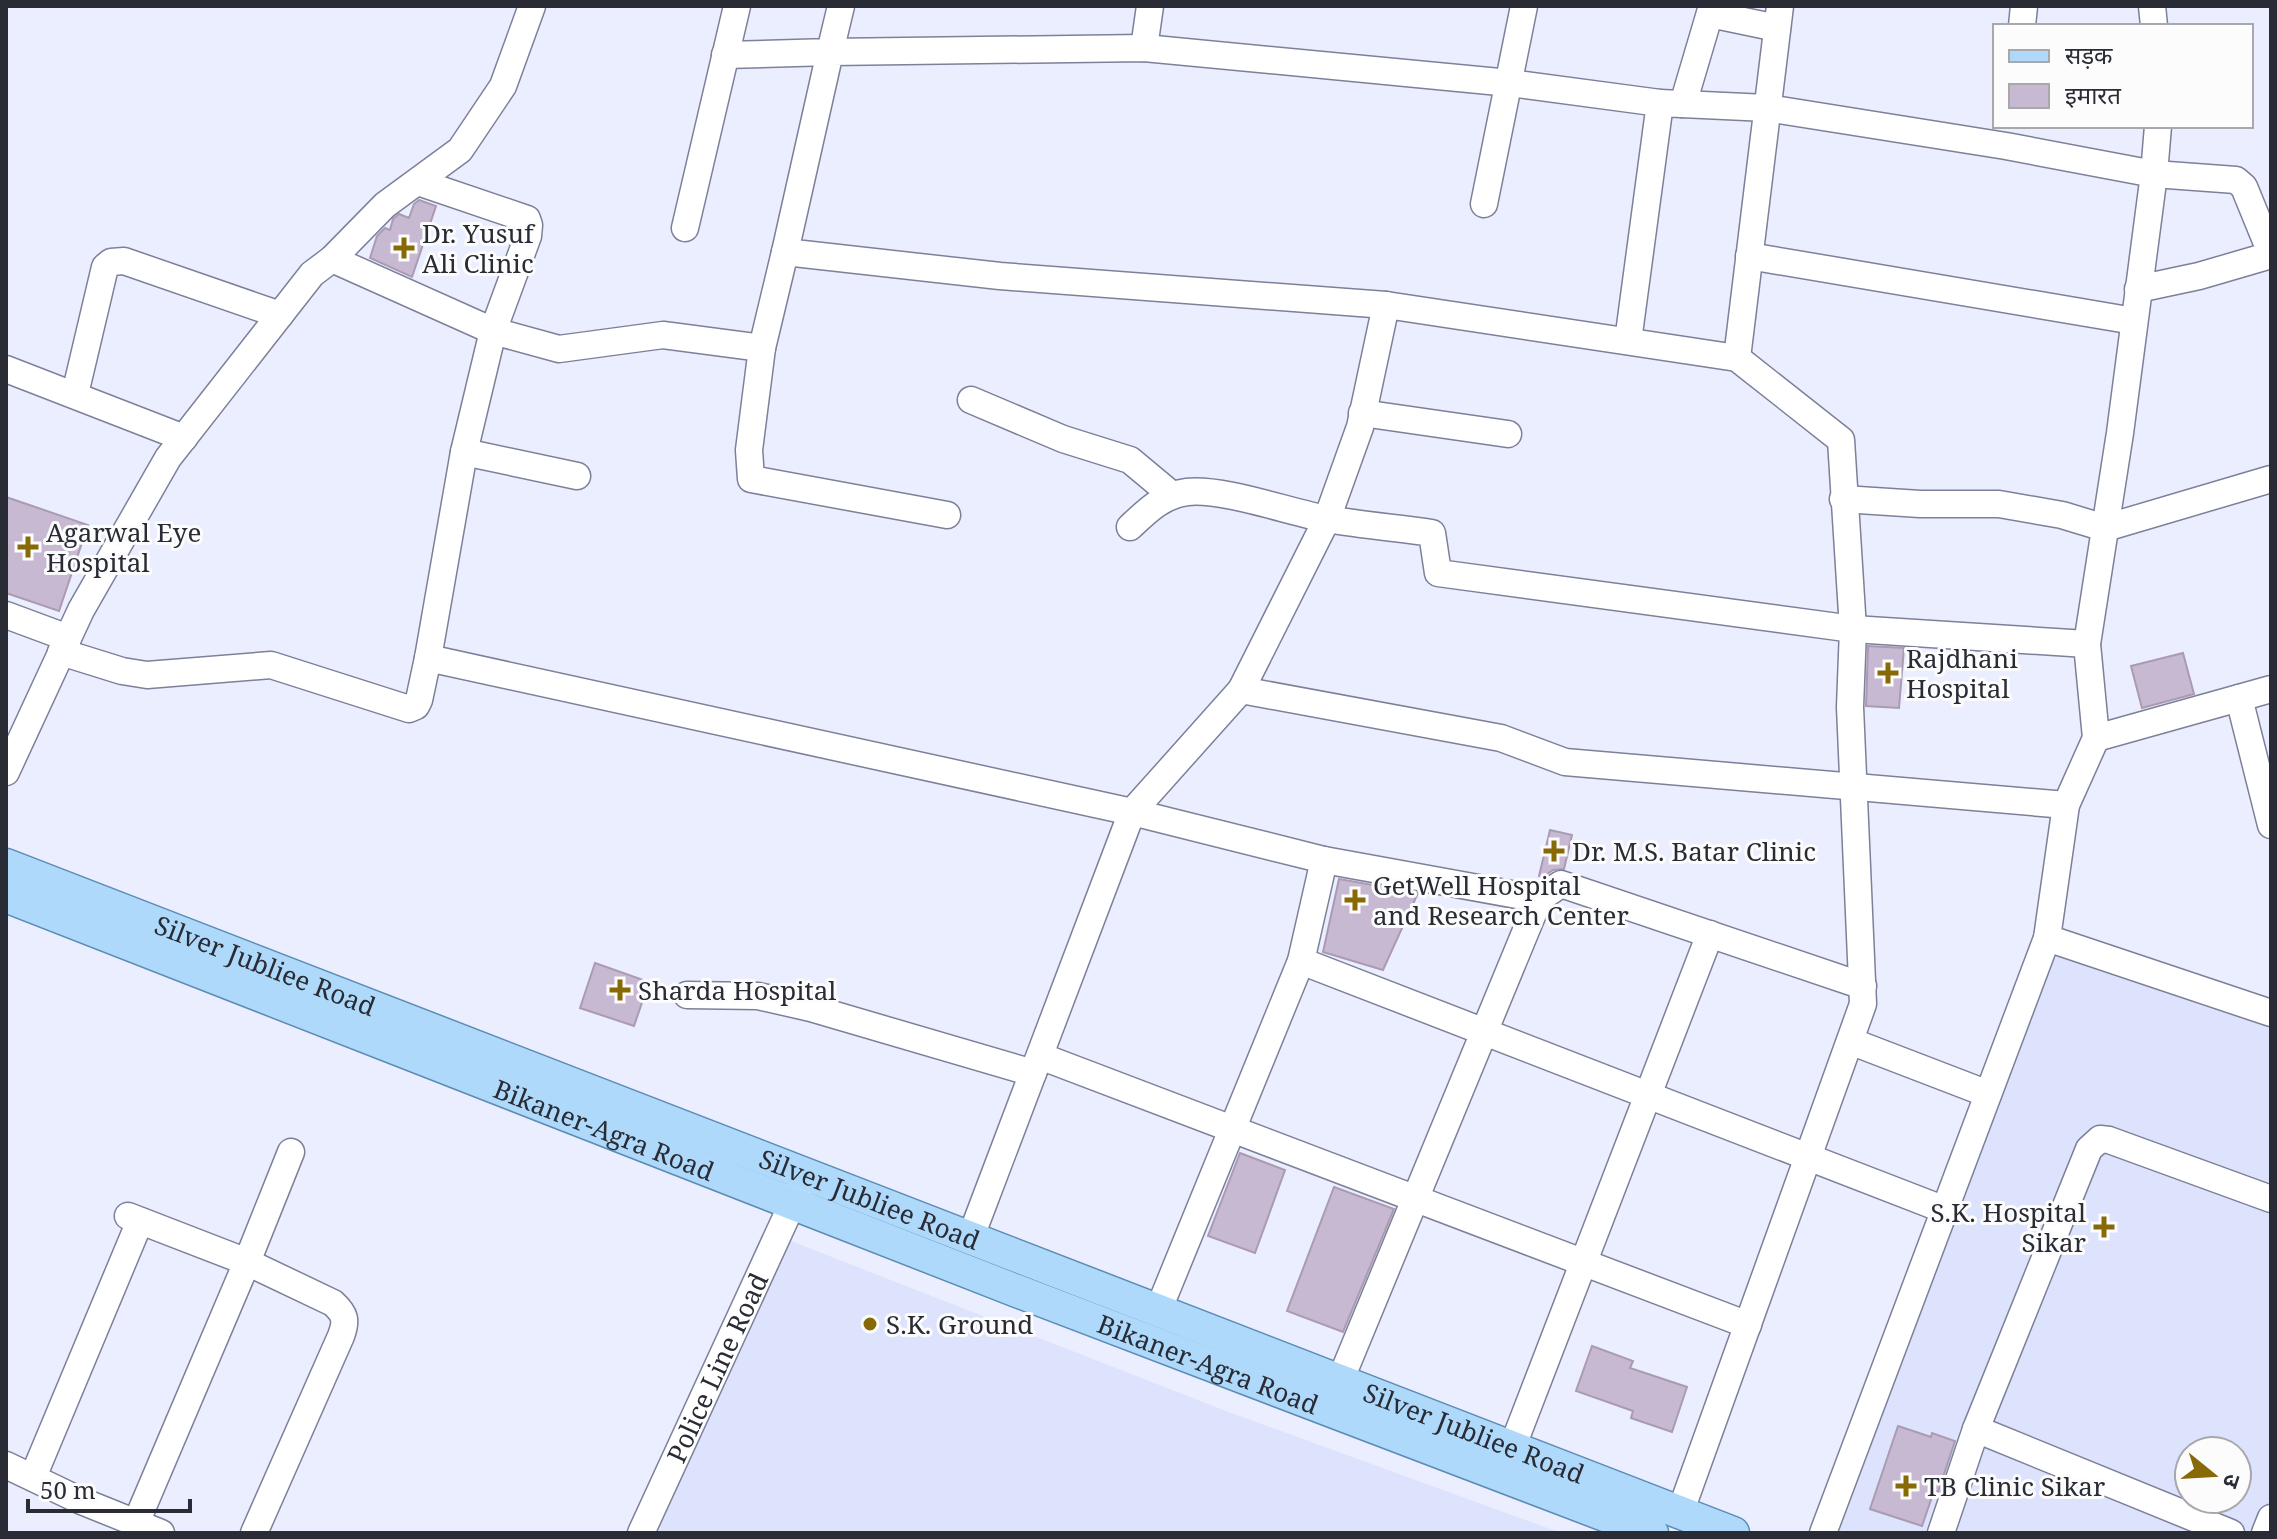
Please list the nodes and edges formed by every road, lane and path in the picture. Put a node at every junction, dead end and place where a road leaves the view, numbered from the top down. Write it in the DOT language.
graph roads {
  1 [pos="532,6"];
  2 [pos="737,6"];
  3 [pos="841,6"];
  4 [pos="1150,6"];
  5 [pos="1524,6"];
  6 [pos="1711,10"];
  7 [pos="1779,17"];
  8 [pos="1144,48"];
  9 [pos="830,52"];
  10 [pos="725,55"];
  11 [pos="1510,83"];
  12 [pos="1672,103"];
  13 [pos="1767,108"];
  14 [pos="2158,128"];
  15 [pos="2008,136"];
  16 [pos="2154,174"];
  17 [pos="418,182"];
  18 [pos="1484,204"];
  19 [pos="685,228"];
  20 [pos="785,252"];
  21 [pos="2271,254"];
  22 [pos="1749,256"];
  23 [pos="332,259"];
  24 [pos="2138,289"];
  25 [pos="1386,305"];
  26 [pos="280,315"];
  27 [pos="2134,321"];
  28 [pos="493,331"];
  29 [pos="1628,341"];
  30 [pos="762,348"];
  31 [pos="1737,358"];
  32 [pos="6,369"];
  33 [pos="75,394"];
  34 [pos="971,400"];
  35 [pos="1362,413"];
  36 [pos="1508,434"];
  37 [pos="184,438"];
  38 [pos="464,452"];
  39 [pos="577,476"];
  40 [pos="2271,479"];
  41 [pos="1172,495"];
  42 [pos="1843,499"];
  43 [pos="947,515"];
  44 [pos="1327,519"];
  45 [pos="1130,527"];
  46 [pos="2105,528"];
  47 [pos="6,615"];
  48 [pos="1853,629"];
  49 [pos="2087,644"];
  50 [pos="65,645"];
  51 [pos="428,658"];
  52 [pos="2271,689"];
  53 [pos="1241,690"];
  54 [pos="2239,698"];
  55 [pos="2096,738"];
  56 [pos="6,772"];
  57 [pos="1853,787"];
  58 [pos="2066,805"];
  59 [pos="1132,812"];
  60 [pos="2271,825"];
  61 [pos="1324,860"];
  62 [pos="6,865"];
  63 [pos="6,896"];
  64 [pos="1539,899"];
  65 [pos="1710,934"];
  66 [pos="2047,938"];
  67 [pos="1301,961"];
  68 [pos="1863,986"];
  69 [pos="687,995"];
  70 [pos="2271,1013"];
  71 [pos="1484,1032"];
  72 [pos="1850,1041"];
  73 [pos="1036,1065"];
  74 [pos="1988,1094"];
  75 [pos="1648,1095"];
  76 [pos="1232,1130"];
  77 [pos="291,1152"];
  78 [pos="1809,1157"];
  79 [pos="799,1189"];
  80 [pos="1415,1199"];
  81 [pos="2271,1199"];
  82 [pos="1945,1210"];
  83 [pos="970,1239"];
  84 [pos="247,1262"];
  85 [pos="1581,1262"];
  86 [pos="1158,1311"];
  87 [pos="1748,1325"];
  88 [pos="1340,1381"];
  89 [pos="1976,1429"];
  90 [pos="1512,1448"];
  91 [pos="6,1465"];
  92 [pos="33,1477"];
  93 [pos="1680,1513"];
  94 [pos="2271,1518"];
  95 [pos="136,1523"];
  96 [pos="161,1533"];
  97 [pos="254,1533"];
  98 [pos="641,1533"];
  99 [pos="1652,1533"];
  100 [pos="1733,1533"];
  101 [pos="1823,1533"];
  102 [pos="1941,1533"];
  103 [pos="2231,1533"];
  104 [pos="2265,1533"];
  1 -- 17 [label="street"];
  2 -- 10 [label="street"];
  3 -- 9 [label="street"];
  4 -- 8 [label="street"];
  5 -- 11 [label="street"];
  6 -- 7 [label="street"];
  6 -- 12 [label="street"];
  7 -- 13 [label="street"];
  8 -- 9 [label="street"];
  8 -- 11 [label="street"];
  9 -- 10 [label="street"];
  9 -- 20 [label="street"];
  10 -- 19 [label="street"];
  11 -- 12 [label="street"];
  11 -- 18 [label="street"];
  12 -- 13 [label="street"];
  12 -- 29 [label="street"];
  13 -- 15 [label="street"];
  13 -- 22 [label="street"];
  14 -- 16 [label="street"];
  15 -- 16 [label="street"];
  16 -- 21 [label="street"];
  16 -- 24 [label="street"];
  17 -- 23 [label="street"];
  17 -- 28 [label="street"];
  20 -- 25 [label="street"];
  20 -- 30 [label="street"];
  21 -- 24 [label="street"];
  22 -- 27 [label="street"];
  22 -- 31 [label="street"];
  23 -- 26 [label="street"];
  23 -- 28 [label="street"];
  24 -- 27 [label="street"];
  25 -- 29 [label="street"];
  25 -- 35 [label="street"];
  26 -- 33 [label="street"];
  26 -- 37 [label="street"];
  27 -- 46 [label="street"];
  28 -- 30 [label="street"];
  28 -- 38 [label="street"];
  29 -- 31 [label="street"];
  30 -- 43 [label="street"];
  31 -- 42 [label="street"];
  32 -- 33 [label="street"];
  33 -- 37 [label="street"];
  34 -- 41 [label="street"];
  35 -- 36 [label="street"];
  35 -- 44 [label="street"];
  37 -- 50 [label="street"];
  38 -- 39 [label="street"];
  38 -- 51 [label="street"];
  40 -- 46 [label="street"];
  41 -- 44 [label="street"];
  41 -- 45 [label="street"];
  42 -- 46 [label="street"];
  42 -- 48 [label="street"];
  44 -- 48 [label="street"];
  44 -- 53 [label="street"];
  46 -- 49 [label="street"];
  47 -- 50 [label="street"];
  48 -- 49 [label="street"];
  48 -- 57 [label="street"];
  49 -- 55 [label="street"];
  50 -- 51 [label="street"];
  50 -- 56 [label="street"];
  51 -- 59 [label="street"];
  52 -- 54 [label="street"];
  53 -- 57 [label="street"];
  53 -- 59 [label="street"];
  54 -- 55 [label="street"];
  54 -- 60 [label="street"];
  55 -- 58 [label="street"];
  57 -- 58 [label="street"];
  57 -- 68 [label="street"];
  58 -- 66 [label="street"];
  59 -- 61 [label="street"];
  59 -- 73 [label="street"];
  61 -- 64 [label="street"];
  61 -- 67 [label="street"];
  62 -- 79 [label="main road, Silver Jubliee Road"];
  63 -- 79 [label="main road, Bikaner-Agra Road"];
  64 -- 65 [label="street"];
  64 -- 71 [label="street"];
  65 -- 68 [label="street"];
  65 -- 75 [label="street"];
  66 -- 70 [label="street"];
  66 -- 74 [label="street"];
  67 -- 71 [label="street"];
  67 -- 76 [label="street"];
  68 -- 72 [label="street"];
  69 -- 73 [label="street"];
  71 -- 75 [label="street"];
  71 -- 80 [label="street"];
  72 -- 74 [label="street"];
  72 -- 78 [label="street"];
  73 -- 76 [label="street"];
  73 -- 83 [label="street"];
  74 -- 82 [label="street"];
  75 -- 78 [label="street"];
  75 -- 85 [label="street"];
  76 -- 80 [label="street"];
  76 -- 86 [label="street"];
  77 -- 84 [label="street"];
  78 -- 82 [label="street"];
  78 -- 87 [label="street"];
  79 -- 83 [label="main road, Silver Jubliee Road"];
  79 -- 98 [label="street, Police Line Road"];
  79 -- 99 [label="main road, Bikaner-Agra Road"];
  80 -- 85 [label="street"];
  80 -- 88 [label="street"];
  81 -- 89 [label="street"];
  82 -- 101 [label="street"];
  83 -- 86 [label="main road, Silver Jubliee Road"];
  84 -- 92 [label="street"];
  84 -- 95 [label="street"];
  84 -- 97 [label="street"];
  85 -- 87 [label="street"];
  85 -- 90 [label="street"];
  86 -- 88 [label="main road, Silver Jubliee Road"];
  87 -- 93 [label="street"];
  88 -- 90 [label="main road, Silver Jubliee Road"];
  89 -- 102 [label="street"];
  89 -- 103 [label="street"];
  90 -- 93 [label="main road, Silver Jubliee Road"];
  91 -- 92 [label="street"];
  92 -- 95 [label="street"];
  93 -- 100 [label="main road, Silver Jubliee Road"];
  94 -- 104 [label="street"];
  95 -- 96 [label="street"];
}
